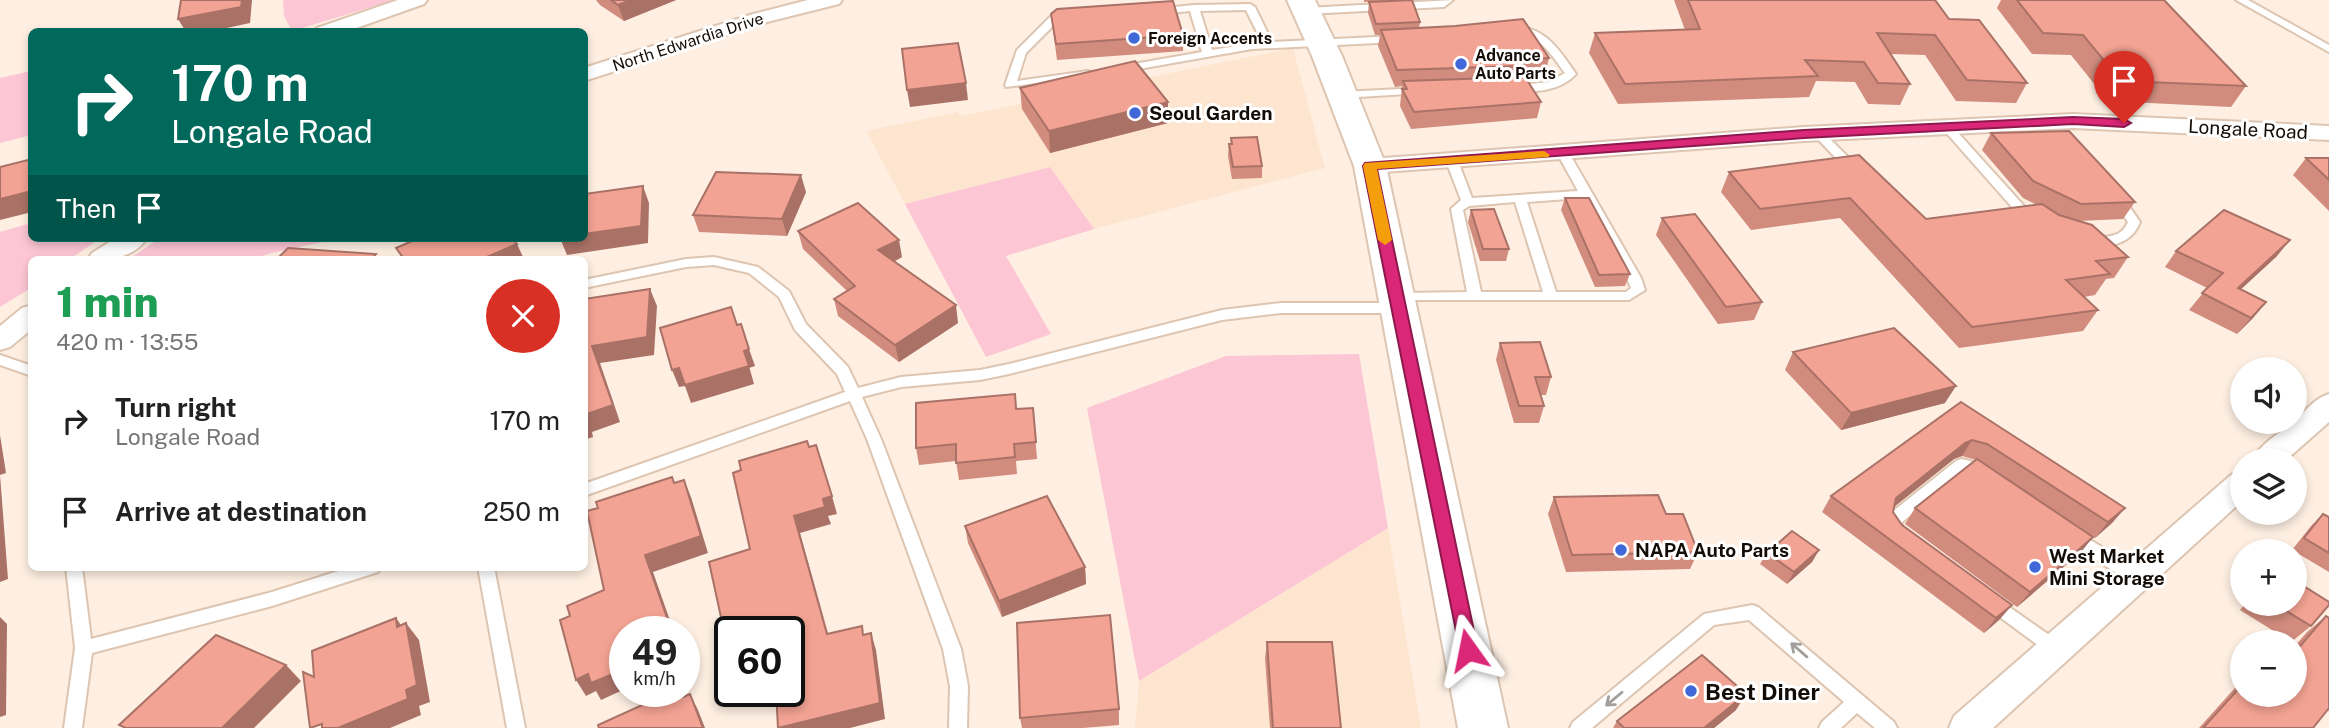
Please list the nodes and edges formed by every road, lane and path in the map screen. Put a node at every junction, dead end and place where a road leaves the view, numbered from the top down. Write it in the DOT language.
graph roads {
  1 [pos="417,0"];
  2 [pos="1448,0"];
  3 [pos="2241,0"];
  4 [pos="823,1"];
  5 [pos="1194,8"];
  6 [pos="1143,12"];
  7 [pos="1080,17"];
  8 [pos="1309,17"];
  9 [pos="336,28"];
  10 [pos="1501,30"];
  11 [pos="1412,38"];
  12 [pos="1268,44"];
  13 [pos="2329,49"];
  14 [pos="1208,55"];
  15 [pos="1114,70"];
  16 [pos="1100,72"];
  17 [pos="588,74"];
  18 [pos="1497,87"];
  19 [pos="1432,90"];
  20 [pos="1342,95"];
  21 [pos="1947,127"];
  22 [pos="1818,133"];
  23 [pos="2329,133"];
  24 [pos="1563,153"];
  25 [pos="1452,161"];
  26 [pos="1370,166"];
  27 [pos="1863,179"];
  28 [pos="2110,190"];
  29 [pos="1587,194"];
  30 [pos="1520,198"];
  31 [pos="1466,201"];
  32 [pos="2043,229"];
  33 [pos="2075,240"];
  34 [pos="128,242"];
  35 [pos="106,256"];
  36 [pos="588,283"];
  37 [pos="1475,297"];
  38 [pos="1551,297"];
  39 [pos="1397,303"];
  40 [pos="28,317"];
  41 [pos="0,340"];
  42 [pos="0,360"];
  43 [pos="28,370"];
  44 [pos="855,394"];
  45 [pos="2329,405"];
  46 [pos="2281,448"];
  47 [pos="2001,487"];
  48 [pos="588,489"];
  49 [pos="2230,494"];
  50 [pos="2056,524"];
  51 [pos="1910,541"];
  52 [pos="74,571"];
  53 [pos="360,571"];
  54 [pos="487,571"];
  55 [pos="2136,577"];
  56 [pos="1982,594"];
  57 [pos="84,648"];
  58 [pos="2056,649"];
  59 [pos="1857,702"];
  60 [pos="74,728"];
  61 [pos="516,728"];
  62 [pos="958,728"];
  63 [pos="1483,728"];
  64 [pos="1579,728"];
  65 [pos="1828,728"];
  66 [pos="1888,728"];
  67 [pos="1967,728"];
  1 -- 9 [label="street"];
  2 -- 8 [label="lane"];
  3 -- 13 [label="lane"];
  4 -- 17 [label="street, North Edwardia Drive"];
  5 -- 6 [label="lane"];
  5 -- 12 [label="lane"];
  5 -- 14 [label="lane"];
  7 -- 16 [label="lane"];
  8 -- 11 [label="lane"];
  8 -- 12 [label="lane"];
  8 -- 20 [label="main road"];
  10 -- 18 [label="lane"];
  12 -- 14 [label="lane"];
  14 -- 15 [label="lane"];
  19 -- 20 [label="lane"];
  20 -- 26 [label="main road"];
  21 -- 22 [label="street, Longale Road"];
  21 -- 23 [label="street, Longale Road"];
  21 -- 32 [label="lane"];
  22 -- 24 [label="street, Longale Road"];
  22 -- 27 [label="lane"];
  24 -- 25 [label="street, Longale Road"];
  24 -- 29 [label="lane"];
  25 -- 26 [label="street, Longale Road"];
  25 -- 31 [label="lane"];
  26 -- 39 [label="main road"];
  28 -- 33 [label="lane"];
  29 -- 30 [label="lane"];
  29 -- 38 [label="lane"];
  30 -- 31 [label="lane"];
  30 -- 38 [label="lane"];
  31 -- 37 [label="lane"];
  34 -- 35 [label="street"];
  36 -- 44 [label="lane"];
  37 -- 38 [label="lane"];
  37 -- 39 [label="lane"];
  39 -- 44 [label="lane"];
  39 -- 63 [label="main road"];
  40 -- 41 [label="street"];
  42 -- 43 [label="lane"];
  44 -- 48 [label="lane"];
  44 -- 62 [label="lane"];
  45 -- 46 [label="street"];
  47 -- 51 [label="lane"];
  49 -- 55 [label="street"];
  50 -- 55 [label="lane"];
  52 -- 57 [label="lane"];
  53 -- 57 [label="lane"];
  54 -- 61 [label="lane"];
  55 -- 58 [label="street"];
  56 -- 58 [label="lane"];
  57 -- 60 [label="lane"];
  58 -- 67 [label="street"];
  59 -- 64 [label="lane, one-way"];
  59 -- 65 [label="lane"];
  59 -- 66 [label="lane"];
}
